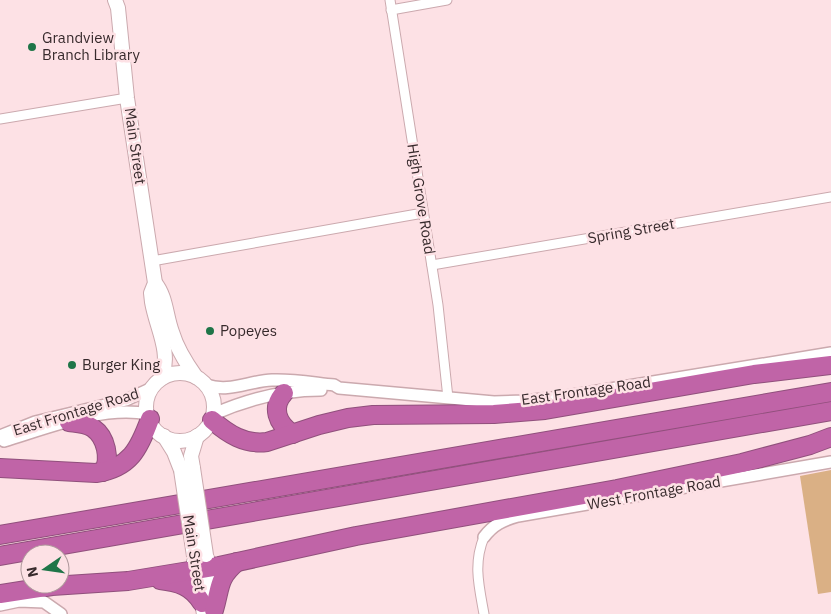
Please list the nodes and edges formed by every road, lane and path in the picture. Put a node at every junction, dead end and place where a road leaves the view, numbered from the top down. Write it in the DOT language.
graph roads {
  1 [pos="390,0"];
  2 [pos="447,0"];
  3 [pos="118,3"];
  4 [pos="391,10"];
  5 [pos="128,98"];
  6 [pos="0,119"];
  7 [pos="831,196"];
  8 [pos="423,213"];
  9 [pos="152,261"];
  10 [pos="432,265"];
  11 [pos="155,283"];
  12 [pos="831,353"];
  13 [pos="831,365"];
  14 [pos="201,381"];
  15 [pos="157,383"];
  16 [pos="339,388"];
  17 [pos="831,392"];
  18 [pos="284,393"];
  19 [pos="448,398"];
  20 [pos="831,411"];
  21 [pos="149,417"];
  22 [pos="213,417"];
  23 [pos="69,422"];
  24 [pos="293,434"];
  25 [pos="0,436"];
  26 [pos="164,436"];
  27 [pos="197,436"];
  28 [pos="831,437"];
  29 [pos="0,443"];
  30 [pos="831,462"];
  31 [pos="0,468"];
  32 [pos="187,469"];
  33 [pos="103,472"];
  34 [pos="0,535"];
  35 [pos="484,537"];
  36 [pos="0,556"];
  37 [pos="201,562"];
  38 [pos="237,562"];
  39 [pos="152,577"];
  40 [pos="0,594"];
  41 [pos="0,605"];
  42 [pos="208,610"];
  43 [pos="61,614"];
  44 [pos="484,614"];
  1 -- 4 [label="street, High Grove Road"];
  2 -- 4 [label="street"];
  3 -- 5 [label="main road, Main Street"];
  4 -- 8 [label="street, High Grove Road"];
  5 -- 6 [label="street"];
  5 -- 9 [label="main road, Main Street"];
  7 -- 10 [label="street, Spring Street"];
  8 -- 9 [label="street"];
  8 -- 10 [label="street, High Grove Road"];
  9 -- 11 [label="main road, Main Street"];
  10 -- 19 [label="street, High Grove Road"];
  11 -- 14 [label="main road, Main Street"];
  11 -- 15 [label="main road, Main Street"];
  12 -- 19 [label="street, East Frontage Road"];
  13 -- 24 [label="highway"];
  14 -- 15 [label="main road"];
  14 -- 16 [label="street, East Frontage Road"];
  14 -- 22 [label="main road"];
  15 -- 21 [label="main road"];
  15 -- 25 [label="street, East Frontage Road"];
  16 -- 18 [label="street, East Frontage Road"];
  16 -- 19 [label="street, East Frontage Road"];
  17 -- 34 [label="highway"];
  18 -- 22 [label="street, East Frontage Road"];
  18 -- 24 [label="highway"];
  20 -- 36 [label="highway"];
  21 -- 23 [label="street, East Frontage Road"];
  21 -- 26 [label="main road"];
  21 -- 33 [label="highway"];
  22 -- 24 [label="highway"];
  22 -- 27 [label="main road"];
  23 -- 29 [label="street, East Frontage Road"];
  23 -- 33 [label="highway"];
  26 -- 27 [label="main road"];
  26 -- 32 [label="main road, Main Street"];
  27 -- 32 [label="main road, Main Street"];
  28 -- 38 [label="highway"];
  30 -- 35 [label="street, West Frontage Road"];
  31 -- 33 [label="highway"];
  32 -- 37 [label="main road, Main Street, bridge"];
  35 -- 44 [label="street"];
  37 -- 38 [label="highway"];
  37 -- 39 [label="highway"];
  37 -- 42 [label="main road, Main Street"];
  38 -- 42 [label="highway"];
  39 -- 40 [label="highway"];
  39 -- 42 [label="highway"];
  41 -- 43 [label="street"];
}
